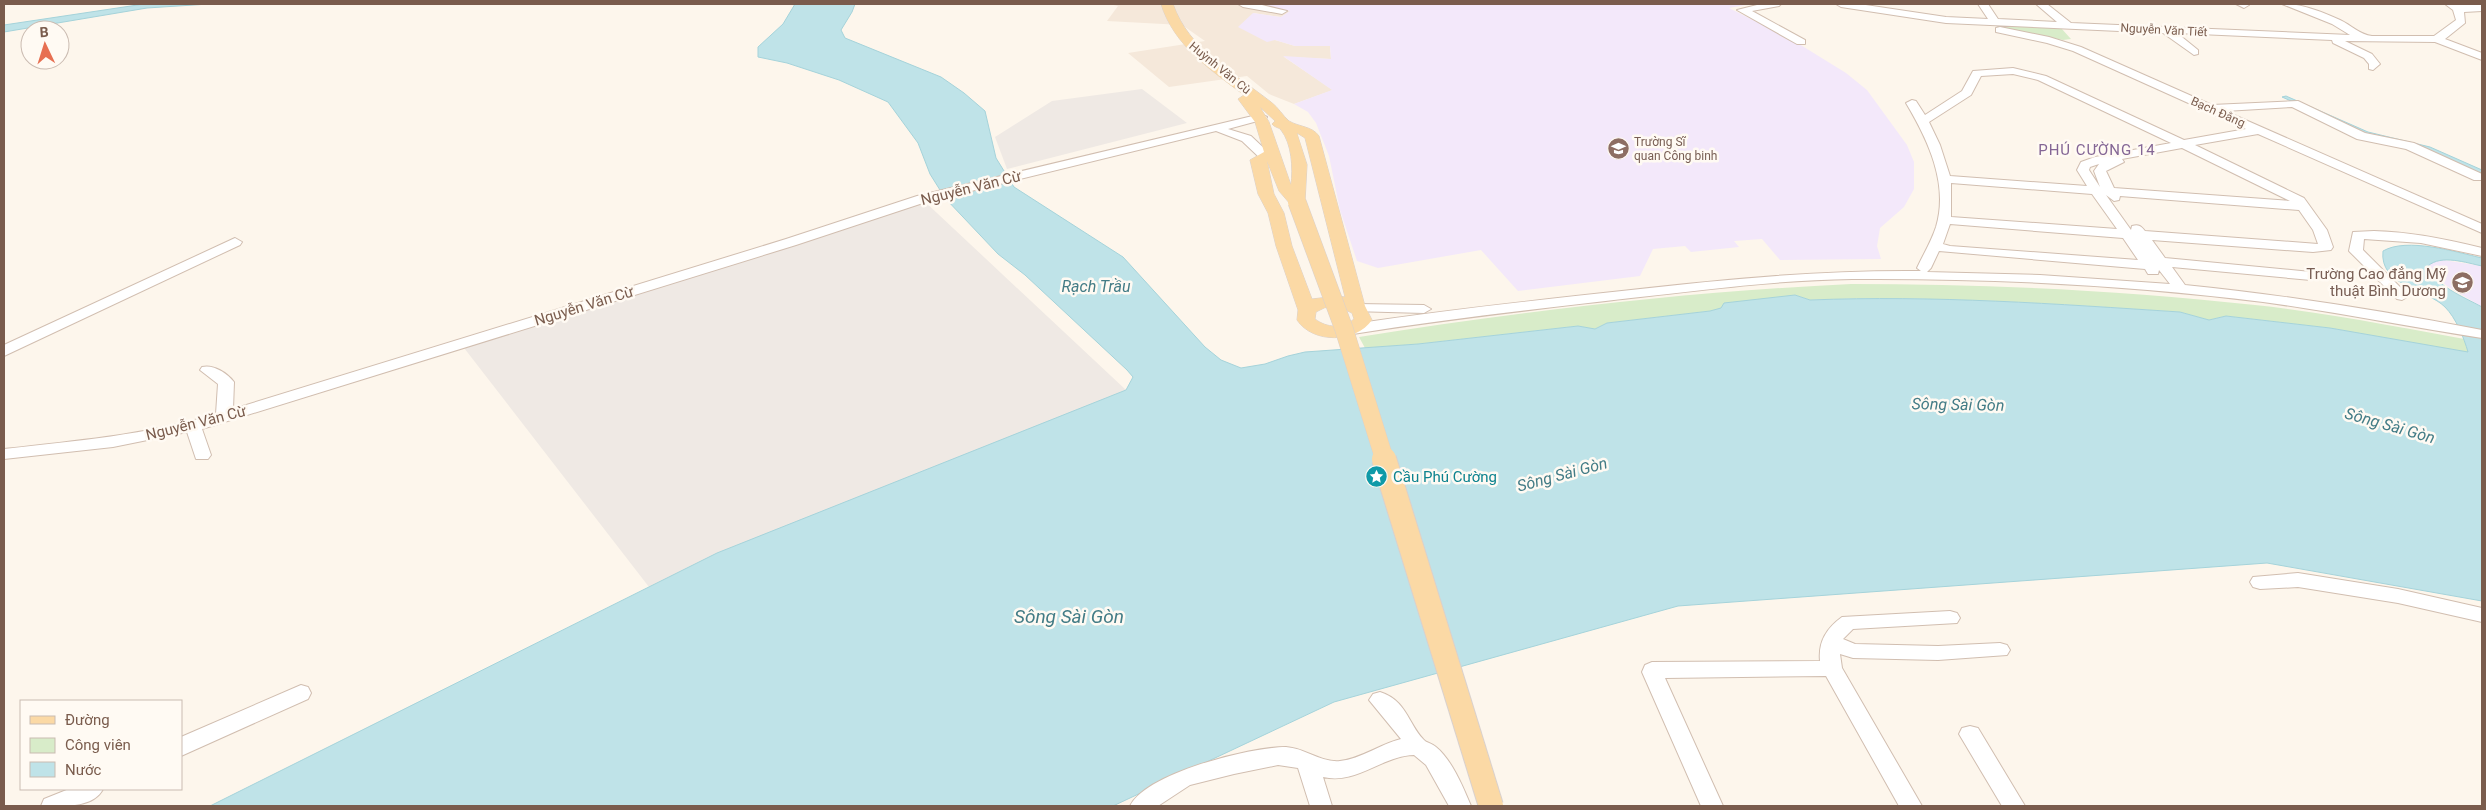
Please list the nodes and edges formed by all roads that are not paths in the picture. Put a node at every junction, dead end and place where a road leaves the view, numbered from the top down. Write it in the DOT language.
graph roads {
  1 [pos="1159,4"];
  2 [pos="1168,4"];
  3 [pos="1243,4"];
  4 [pos="1776,4"];
  5 [pos="1841,4"];
  6 [pos="1983,4"];
  7 [pos="2041,4"];
  8 [pos="2287,4"];
  9 [pos="2454,6"];
  10 [pos="1906,8"];
  11 [pos="2482,8"];
  12 [pos="1282,11"];
  13 [pos="1946,20"];
  14 [pos="1995,22"];
  15 [pos="2069,24"];
  16 [pos="2166,30"];
  17 [pos="2330,38"];
  18 [pos="2363,39"];
  19 [pos="2436,39"];
  20 [pos="1801,42"];
  21 [pos="2083,52"];
  22 [pos="2194,52"];
  23 [pos="2482,57"];
  24 [pos="2372,67"];
  25 [pos="1912,102"];
  26 [pos="2209,108"];
  27 [pos="1262,121"];
  28 [pos="1923,121"];
  29 [pos="1287,122"];
  30 [pos="1222,132"];
  31 [pos="2263,132"];
  32 [pos="1161,142"];
  33 [pos="2187,146"];
  34 [pos="1267,152"];
  35 [pos="2480,176"];
  36 [pos="1944,179"];
  37 [pos="2096,190"];
  38 [pos="2110,191"];
  39 [pos="2482,191"];
  40 [pos="1297,202"];
  41 [pos="2302,206"];
  42 [pos="1944,220"];
  43 [pos="2482,230"];
  44 [pos="2127,234"];
  45 [pos="2142,235"];
  46 [pos="234,242"];
  47 [pos="1934,246"];
  48 [pos="2482,252"];
  49 [pos="2155,264"];
  50 [pos="1924,268"];
  51 [pos="2311,276"];
  52 [pos="1739,278"];
  53 [pos="1298,284"];
  54 [pos="2170,285"];
  55 [pos="2402,296"];
  56 [pos="1351,297"];
  57 [pos="1307,310"];
  58 [pos="2482,326"];
  59 [pos="1353,328"];
  60 [pos="2482,334"];
  61 [pos="4,351"];
  62 [pos="208,370"];
  63 [pos="224,417"];
  64 [pos="193,426"];
  65 [pos="4,454"];
  66 [pos="202,455"];
  67 [pos="2260,582"];
  68 [pos="2482,615"];
  69 [pos="1950,618"];
  70 [pos="1831,642"];
  71 [pos="2000,650"];
  72 [pos="1832,668"];
  73 [pos="301,693"];
  74 [pos="1380,700"];
  75 [pos="1970,734"];
  76 [pos="182,747"];
  77 [pos="1416,747"];
  78 [pos="1308,764"];
  79 [pos="90,790"];
  80 [pos="52,806"];
  81 [pos="1141,806"];
  82 [pos="1321,806"];
  83 [pos="1460,806"];
  84 [pos="1491,806"];
  85 [pos="1712,806"];
  86 [pos="1911,806"];
  87 [pos="2014,806"];
  1 -- 27 [label="main road"];
  2 -- 29 [label="main road, Huỳnh Văn Cù"];
  3 -- 12 [label="street"];
  4 -- 20 [label="street"];
  5 -- 10 [label="street, Nguyễn Văn Tiết"];
  6 -- 14 [label="street"];
  7 -- 15 [label="street"];
  8 -- 18 [label="street"];
  9 -- 11 [label="street"];
  9 -- 19 [label="street"];
  10 -- 13 [label="street, Nguyễn Văn Tiết"];
  13 -- 14 [label="street, Nguyễn Văn Tiết"];
  13 -- 21 [label="street, Bạch Đằng"];
  14 -- 15 [label="street, Nguyễn Văn Tiết"];
  15 -- 16 [label="street, Nguyễn Văn Tiết"];
  15 -- 21 [label="street"];
  16 -- 17 [label="street, Nguyễn Văn Tiết"];
  16 -- 22 [label="street"];
  17 -- 18 [label="street, Nguyễn Văn Tiết"];
  17 -- 24 [label="street"];
  18 -- 19 [label="street, Nguyễn Văn Tiết"];
  19 -- 23 [label="street"];
  21 -- 26 [label="street, Bạch Đằng"];
  25 -- 28 [label="street"];
  26 -- 31 [label="street, Bạch Đằng"];
  26 -- 35 [label="street"];
  27 -- 29 [label="main road"];
  27 -- 30 [label="street, Nguyễn Văn Cừ"];
  27 -- 32 [label="street, Nguyễn Văn Cừ"];
  27 -- 34 [label="main road"];
  28 -- 33 [label="street"];
  28 -- 36 [label="street"];
  29 -- 40 [label="main road"];
  29 -- 56 [label="main road, Huỳnh Văn Cù"];
  30 -- 32 [label="street, Nguyễn Văn Cừ"];
  30 -- 34 [label="street"];
  31 -- 33 [label="street"];
  31 -- 43 [label="street, Bạch Đằng"];
  32 -- 63 [label="street, Nguyễn Văn Cừ"];
  33 -- 37 [label="street"];
  33 -- 38 [label="street"];
  33 -- 41 [label="street"];
  34 -- 40 [label="main road"];
  34 -- 53 [label="main road"];
  35 -- 39 [label="street"];
  36 -- 37 [label="street"];
  36 -- 42 [label="street"];
  37 -- 38 [label="street"];
  37 -- 44 [label="street"];
  38 -- 41 [label="street"];
  38 -- 45 [label="street"];
  40 -- 84 [label="main road, bridge"];
  41 -- 45 [label="street"];
  42 -- 44 [label="street"];
  42 -- 47 [label="street"];
  44 -- 45 [label="street"];
  44 -- 49 [label="street"];
  45 -- 49 [label="street"];
  46 -- 61 [label="street"];
  47 -- 49 [label="street"];
  47 -- 50 [label="street"];
  48 -- 55 [label="street"];
  49 -- 51 [label="street"];
  49 -- 54 [label="street"];
  50 -- 52 [label="street"];
  50 -- 54 [label="street"];
  52 -- 54 [label="street"];
  52 -- 56 [label="street"];
  52 -- 59 [label="street"];
  53 -- 56 [label="main road"];
  53 -- 57 [label="main road"];
  54 -- 58 [label="street"];
  54 -- 60 [label="street"];
  56 -- 57 [label="main road"];
  56 -- 59 [label="main road"];
  57 -- 59 [label="main road"];
  62 -- 63 [label="street"];
  63 -- 64 [label="street, Nguyễn Văn Cừ"];
  64 -- 65 [label="street, Nguyễn Văn Cừ"];
  64 -- 66 [label="street"];
  67 -- 68 [label="street"];
  69 -- 70 [label="street"];
  70 -- 71 [label="street"];
  70 -- 72 [label="street"];
  72 -- 85 [label="street"];
  72 -- 86 [label="street"];
  73 -- 76 [label="street"];
  74 -- 77 [label="street"];
  75 -- 87 [label="street"];
  77 -- 78 [label="street"];
  77 -- 83 [label="street"];
  78 -- 81 [label="street"];
  78 -- 82 [label="street"];
  79 -- 80 [label="street"];
}
